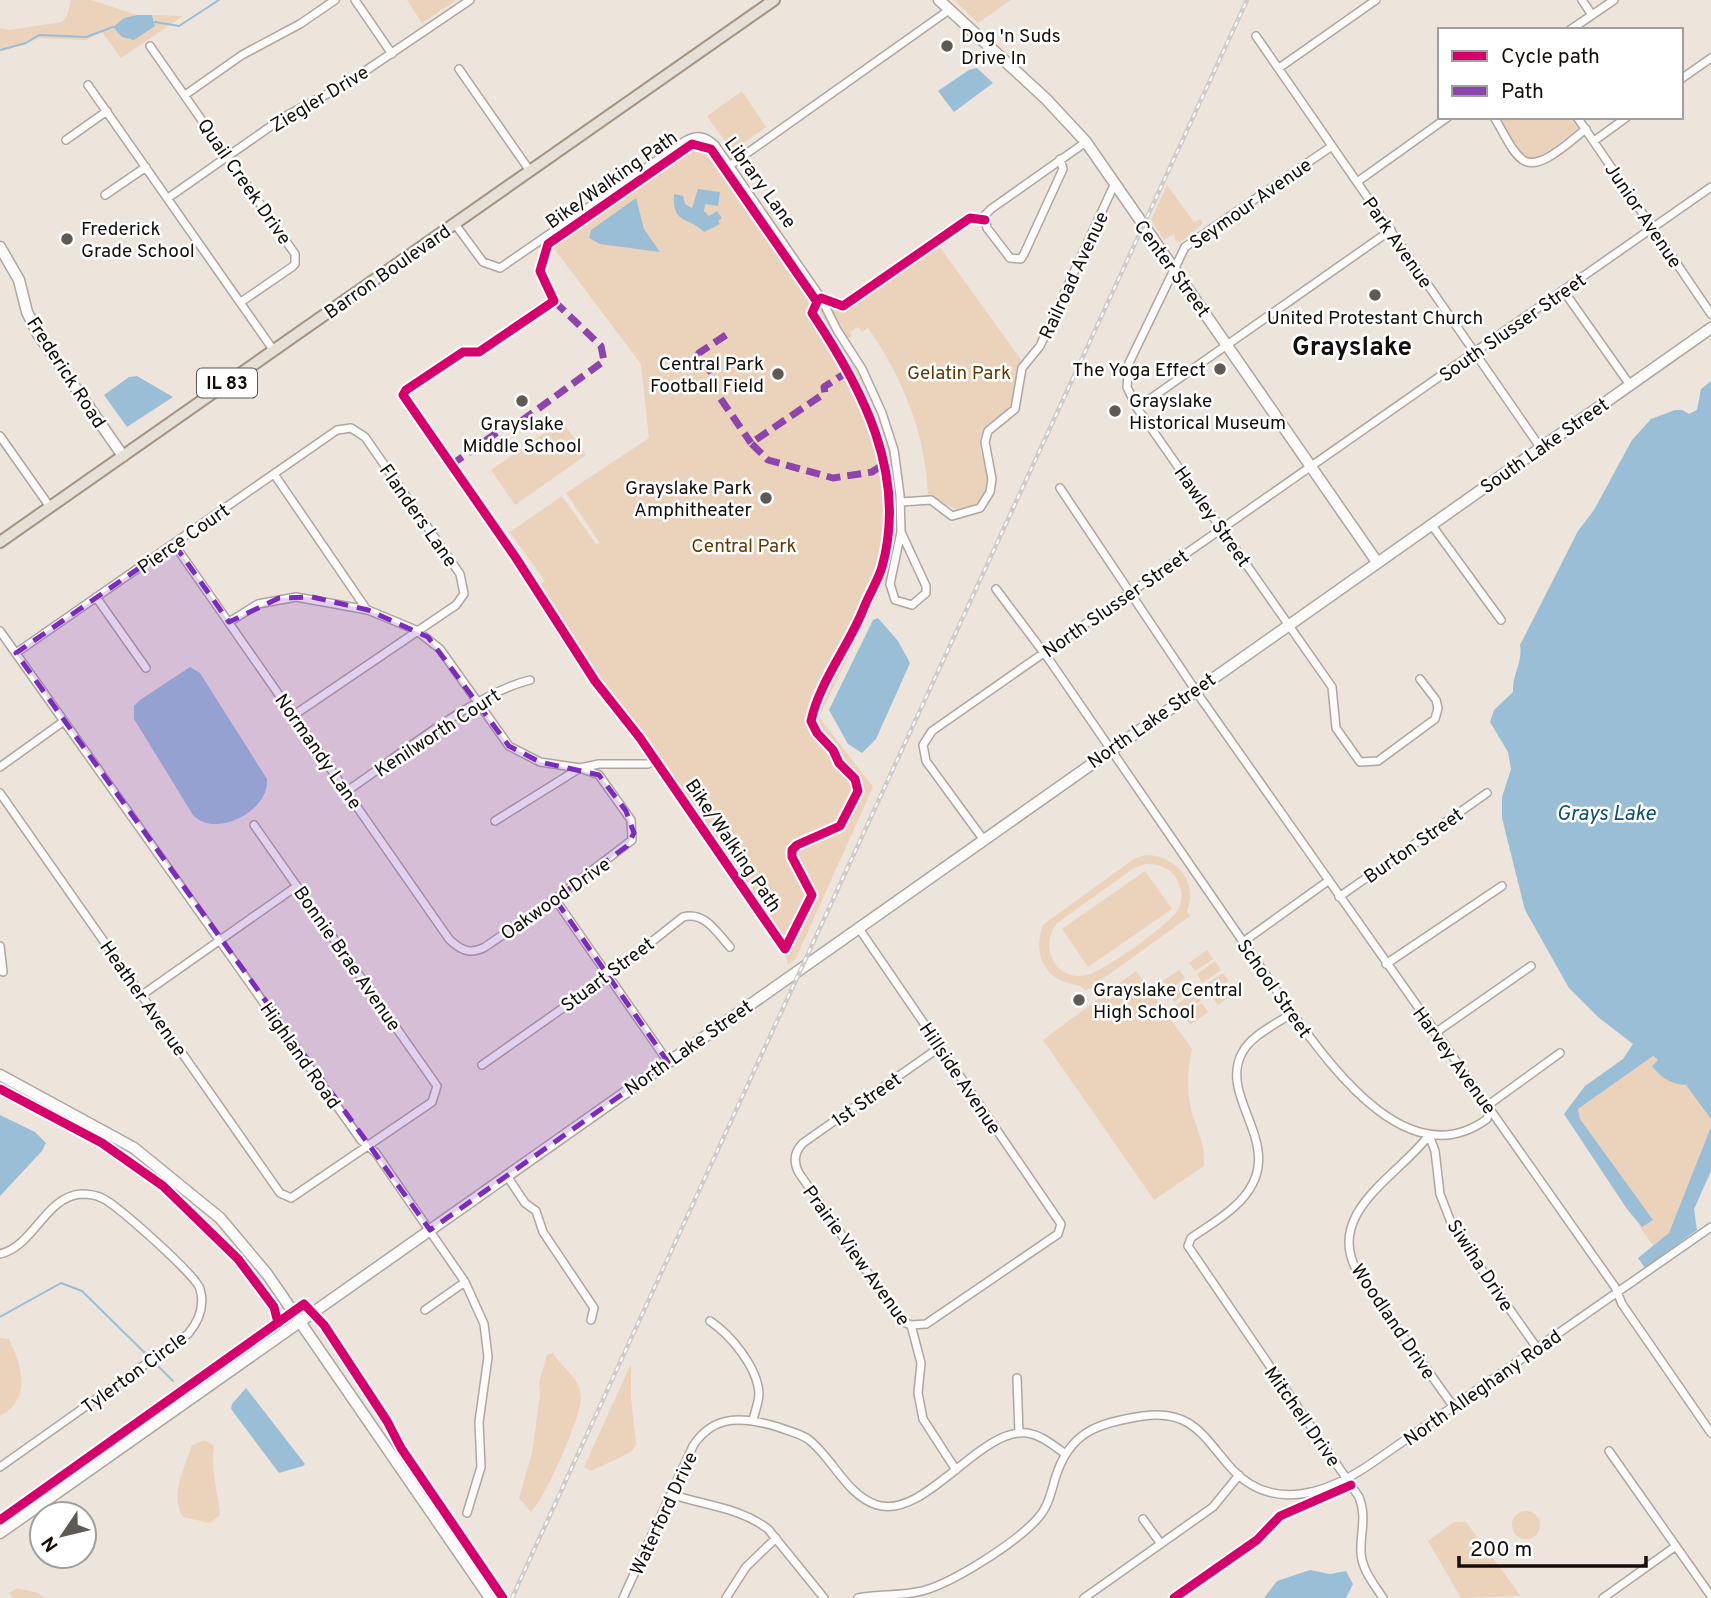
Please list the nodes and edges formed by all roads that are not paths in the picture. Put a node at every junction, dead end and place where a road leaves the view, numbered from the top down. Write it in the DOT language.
graph roads {
  1 [pos="335,0"];
  2 [pos="355,0"];
  3 [pos="470,0"];
  4 [pos="774,0"];
  5 [pos="939,0"];
  6 [pos="1376,0"];
  7 [pos="1582,0"];
  8 [pos="1614,0"];
  9 [pos="949,10"];
  10 [pos="1592,15"];
  11 [pos="1573,28"];
  12 [pos="1256,36"];
  13 [pos="150,46"];
  14 [pos="392,54"];
  15 [pos="1711,58"];
  16 [pos="1279,68"];
  17 [pos="460,69"];
  18 [pos="1683,78"];
  19 [pos="88,85"];
  20 [pos="184,95"];
  21 [pos="107,111"];
  22 [pos="1445,119"];
  23 [pos="1495,119"];
  24 [pos="1578,119"];
  25 [pos="1624,119"];
  26 [pos="1586,129"];
  27 [pos="66,140"];
  28 [pos="1594,141"];
  29 [pos="1086,142"];
  30 [pos="1332,146"];
  31 [pos="227,156"];
  32 [pos="1060,159"];
  33 [pos="729,166"];
  34 [pos="146,167"];
  35 [pos="530,172"];
  36 [pos="1357,182"];
  37 [pos="1114,185"];
  38 [pos="1711,187"];
  39 [pos="104,195"];
  40 [pos="168,198"];
  41 [pos="455,224"];
  42 [pos="1653,228"];
  43 [pos="1391,230"];
  44 [pos="0,247"];
  45 [pos="1174,266"];
  46 [pos="1563,290"];
  47 [pos="241,302"];
  48 [pos="1711,314"];
  49 [pos="1711,328"];
  50 [pos="1227,345"];
  51 [pos="274,351"];
  52 [pos="1475,353"];
  53 [pos="1629,385"];
  54 [pos="1137,408"];
  55 [pos="351,428"];
  56 [pos="0,436"];
  57 [pos="1540,447"];
  58 [pos="123,456"];
  59 [pos="1314,467"];
  60 [pos="274,474"];
  61 [pos="1060,488"];
  62 [pos="901,502"];
  63 [pos="50,507"];
  64 [pos="1431,524"];
  65 [pos="1222,529"];
  66 [pos="901,531"];
  67 [pos="0,542"];
  68 [pos="174,544"];
  69 [pos="1377,562"];
  70 [pos="996,589"];
  71 [pos="1132,592"];
  72 [pos="96,597"];
  73 [pos="368,610"];
  74 [pos="1501,621"];
  75 [pos="229,622"];
  76 [pos="1289,623"];
  77 [pos="416,630"];
  78 [pos="0,631"];
  79 [pos="16,653"];
  80 [pos="1043,654"];
  81 [pos="146,668"];
  82 [pos="1420,679"];
  83 [pos="530,680"];
  84 [pos="1196,689"];
  85 [pos="477,703"];
  86 [pos="294,715"];
  87 [pos="64,721"];
  88 [pos="1110,749"];
  89 [pos="648,764"];
  90 [pos="0,767"];
  91 [pos="580,768"];
  92 [pos="347,791"];
  93 [pos="0,793"];
  94 [pos="1487,793"];
  95 [pos="495,821"];
  96 [pos="254,825"];
  97 [pos="983,839"];
  98 [pos="1328,881"];
  99 [pos="297,886"];
  100 [pos="1502,886"];
  101 [pos="1339,897"];
  102 [pos="555,899"];
  103 [pos="858,927"];
  104 [pos="220,941"];
  105 [pos="1243,942"];
  106 [pos="0,946"];
  107 [pos="730,947"];
  108 [pos="468,951"];
  109 [pos="1386,964"];
  110 [pos="1531,966"];
  111 [pos="3,972"];
  112 [pos="607,977"];
  113 [pos="142,995"];
  114 [pos="1292,1013"];
  115 [pos="1435,1033"];
  116 [pos="940,1047"];
  117 [pos="1560,1053"];
  118 [pos="668,1062"];
  119 [pos="482,1065"];
  120 [pos="0,1075"];
  121 [pos="1491,1111"];
  122 [pos="1429,1135"];
  123 [pos="368,1146"];
  124 [pos="795,1155"];
  125 [pos="507,1176"];
  126 [pos="1711,1227"];
  127 [pos="429,1230"];
  128 [pos="0,1254"];
  129 [pos="465,1282"];
  130 [pos="1618,1294"];
  131 [pos="201,1310"];
  132 [pos="425,1310"];
  133 [pos="210,1311"];
  134 [pos="300,1321"];
  135 [pos="591,1321"];
  136 [pos="710,1321"];
  137 [pos="911,1325"];
  138 [pos="497,1342"];
  139 [pos="487,1343"];
  140 [pos="1537,1348"];
  141 [pos="1017,1378"];
  142 [pos="1453,1406"];
  143 [pos="753,1420"];
  144 [pos="1020,1433"];
  145 [pos="1711,1433"];
  146 [pos="1609,1451"];
  147 [pos="1064,1454"];
  148 [pos="0,1467"];
  149 [pos="956,1470"];
  150 [pos="1238,1475"];
  151 [pos="1346,1479"];
  152 [pos="671,1494"];
  153 [pos="467,1513"];
  154 [pos="1143,1519"];
  155 [pos="0,1533"];
  156 [pos="776,1538"];
  157 [pos="1161,1544"];
  158 [pos="1676,1546"];
  159 [pos="892,1596"];
  160 [pos="1711,1597"];
  161 [pos="490,1598"];
  162 [pos="624,1598"];
  163 [pos="726,1598"];
  164 [pos="824,1598"];
  165 [pos="858,1598"];
  166 [pos="1084,1598"];
  167 [pos="1383,1598"];
  168 [pos="1602,1598"];
  1 -- 20 [label="street"];
  2 -- 14 [label="street"];
  3 -- 14 [label="street, Ziegler Drive"];
  4 -- 35 [label="main road, Barron Boulevard / IL 83"];
  5 -- 9 [label="street, Center Street"];
  6 -- 16 [label="street"];
  7 -- 10 [label="street"];
  8 -- 10 [label="street"];
  9 -- 29 [label="street, Center Street"];
  9 -- 33 [label="street, Library Lane"];
  10 -- 11 [label="street"];
  12 -- 16 [label="street, Park Avenue"];
  13 -- 20 [label="street, Quail Creek Drive"];
  14 -- 31 [label="street, Ziegler Drive"];
  15 -- 18 [label="street"];
  16 -- 30 [label="street, Park Avenue"];
  17 -- 35 [label="street"];
  19 -- 21 [label="street"];
  20 -- 31 [label="street, Quail Creek Drive"];
  21 -- 27 [label="street"];
  21 -- 34 [label="street"];
  22 -- 36 [label="street"];
  23 -- 26 [label="street"];
  24 -- 26 [label="street, Junior Avenue"];
  25 -- 28 [label="street"];
  26 -- 28 [label="street, Junior Avenue"];
  28 -- 42 [label="street, Junior Avenue"];
  29 -- 32 [label="street"];
  29 -- 37 [label="street, Center Street"];
  30 -- 36 [label="street, Park Avenue"];
  30 -- 45 [label="street, Seymour Avenue"];
  31 -- 40 [label="street, Ziegler Drive"];
  31 -- 47 [label="street, Quail Creek Drive"];
  32 -- 32 [label="street"];
  33 -- 41 [label="street, Library Lane"];
  33 -- 62 [label="street, Library Lane"];
  34 -- 39 [label="street"];
  34 -- 40 [label="street"];
  35 -- 41 [label="main road, Barron Boulevard / IL 83"];
  36 -- 43 [label="street, Park Avenue"];
  37 -- 45 [label="street, Center Street"];
  37 -- 62 [label="street, Railroad Avenue"];
  38 -- 42 [label="street, South Slusser Street"];
  40 -- 47 [label="street"];
  41 -- 51 [label="main road, Barron Boulevard / IL 83"];
  42 -- 46 [label="street, South Slusser Street"];
  42 -- 48 [label="street, Junior Avenue"];
  43 -- 50 [label="street"];
  43 -- 52 [label="street, Park Avenue"];
  44 -- 58 [label="street, Frederick Road"];
  45 -- 50 [label="street, Center Street"];
  45 -- 54 [label="street, Seymour Avenue"];
  46 -- 52 [label="street, South Slusser Street"];
  46 -- 53 [label="street"];
  47 -- 51 [label="street"];
  49 -- 53 [label="street, South Lake Street"];
  50 -- 54 [label="street"];
  50 -- 59 [label="street, Center Street"];
  51 -- 58 [label="main road, Barron Boulevard / IL 83"];
  52 -- 57 [label="street, Park Avenue"];
  52 -- 59 [label="street, South Slusser Street"];
  53 -- 57 [label="street, South Lake Street"];
  54 -- 65 [label="street, Hawley Street"];
  55 -- 60 [label="street, Pierce Court"];
  55 -- 77 [label="street, Flanders Lane"];
  56 -- 63 [label="street"];
  57 -- 64 [label="street, South Lake Street"];
  58 -- 63 [label="main road, Barron Boulevard / IL 83"];
  59 -- 65 [label="street, North Slusser Street"];
  59 -- 69 [label="street, Center Street"];
  60 -- 68 [label="street, Pierce Court"];
  60 -- 73 [label="street"];
  61 -- 71 [label="street, Harvey Avenue"];
  62 -- 66 [label="street, Library Lane"];
  63 -- 67 [label="main road, Barron Boulevard / IL 83"];
  64 -- 69 [label="street, South Lake Street"];
  64 -- 74 [label="street"];
  65 -- 71 [label="street, North Slusser Street"];
  65 -- 76 [label="street, Hawley Street"];
  66 -- 66 [label="street, Library Lane"];
  68 -- 72 [label="street, Pierce Court"];
  68 -- 75 [label="street, Normandy Lane"];
  69 -- 76 [label="street, North Lake Street"];
  70 -- 80 [label="street, School Street"];
  71 -- 80 [label="street, North Slusser Street"];
  71 -- 84 [label="street, Harvey Avenue"];
  72 -- 79 [label="street, Pierce Court"];
  72 -- 81 [label="street"];
  73 -- 75 [label="street"];
  73 -- 77 [label="street"];
  75 -- 86 [label="street, Normandy Lane"];
  76 -- 82 [label="street, Hawley Street"];
  76 -- 84 [label="street, North Lake Street"];
  77 -- 85 [label="street"];
  77 -- 86 [label="street"];
  78 -- 79 [label="street, Highland Road"];
  79 -- 87 [label="street, Highland Road"];
  80 -- 88 [label="street, School Street"];
  80 -- 97 [label="street, North Slusser Street"];
  83 -- 85 [label="street, Kenilworth Court"];
  84 -- 88 [label="street, North Lake Street"];
  84 -- 98 [label="street, Harvey Avenue"];
  85 -- 91 [label="street"];
  85 -- 92 [label="street, Kenilworth Court"];
  86 -- 92 [label="street, Normandy Lane"];
  87 -- 90 [label="street"];
  87 -- 104 [label="street, Highland Road"];
  88 -- 97 [label="street, North Lake Street"];
  88 -- 105 [label="street, School Street"];
  89 -- 91 [label="street"];
  91 -- 95 [label="street"];
  91 -- 102 [label="street, Oakwood Drive"];
  92 -- 108 [label="street, Normandy Lane"];
  93 -- 113 [label="street, Heather Avenue"];
  94 -- 101 [label="street, Burton Street"];
  96 -- 99 [label="street, Bonnie Brae Avenue"];
  97 -- 103 [label="street, North Lake Street"];
  98 -- 101 [label="street, Harvey Avenue"];
  98 -- 105 [label="street"];
  99 -- 104 [label="street"];
  99 -- 123 [label="street, Bonnie Brae Avenue"];
  100 -- 109 [label="street"];
  101 -- 109 [label="street, Harvey Avenue"];
  102 -- 108 [label="street, Oakwood Drive"];
  102 -- 112 [label="street"];
  103 -- 116 [label="street, Hillside Avenue"];
  103 -- 118 [label="street, North Lake Street"];
  104 -- 113 [label="street"];
  104 -- 123 [label="street, Highland Road"];
  105 -- 114 [label="street, School Street"];
  106 -- 111 [label="street"];
  107 -- 112 [label="street, Stuart Street"];
  109 -- 115 [label="street, Harvey Avenue"];
  110 -- 115 [label="street"];
  112 -- 118 [label="street"];
  112 -- 119 [label="street, Stuart Street"];
  113 -- 123 [label="street, Heather Avenue"];
  114 -- 122 [label="street, School Street"];
  114 -- 151 [label="street, Mitchell Drive"];
  115 -- 121 [label="street, Harvey Avenue"];
  116 -- 124 [label="street, 1st Street"];
  116 -- 137 [label="street, Hillside Avenue"];
  117 -- 121 [label="street, School Street"];
  118 -- 125 [label="street, North Lake Street"];
  120 -- 134 [label="street"];
  121 -- 122 [label="street, School Street"];
  121 -- 130 [label="street, Harvey Avenue"];
  122 -- 140 [label="street, Siwiha Drive"];
  122 -- 142 [label="street, Woodland Drive"];
  123 -- 127 [label="street, Highland Road"];
  124 -- 137 [label="street, Prairie View Avenue"];
  125 -- 127 [label="street, North Lake Street"];
  125 -- 135 [label="street"];
  126 -- 130 [label="street, North Alleghany Road"];
  127 -- 129 [label="street, Highland Road"];
  127 -- 134 [label="street, North Lake Street"];
  128 -- 131 [label="street, Tylerton Circle"];
  129 -- 132 [label="street"];
  129 -- 139 [label="street, Highland Road"];
  130 -- 140 [label="street, North Alleghany Road"];
  130 -- 145 [label="street, Harvey Avenue"];
  131 -- 133 [label="street"];
  131 -- 148 [label="street, Tylerton Circle"];
  134 -- 155 [label="street, North Lake Street"];
  134 -- 161 [label="street"];
  136 -- 143 [label="street"];
  137 -- 149 [label="street, Prairie View Avenue"];
  138 -- 139 [label="street"];
  139 -- 153 [label="street, Highland Road"];
  140 -- 142 [label="street, North Alleghany Road"];
  141 -- 144 [label="street"];
  142 -- 151 [label="street, North Alleghany Road"];
  143 -- 149 [label="street, Waterford Drive"];
  143 -- 152 [label="street, Waterford Drive"];
  144 -- 147 [label="street"];
  144 -- 149 [label="street, Waterford Drive"];
  146 -- 158 [label="street"];
  147 -- 150 [label="street"];
  147 -- 159 [label="street"];
  150 -- 151 [label="street, North Alleghany Road"];
  150 -- 157 [label="street"];
  151 -- 167 [label="street, Mitchell Drive"];
  152 -- 156 [label="street"];
  152 -- 162 [label="street, Waterford Drive"];
  154 -- 157 [label="street"];
  156 -- 163 [label="street"];
  156 -- 164 [label="street"];
  157 -- 166 [label="street"];
  158 -- 160 [label="street"];
  158 -- 168 [label="street"];
  159 -- 165 [label="street"];
}
